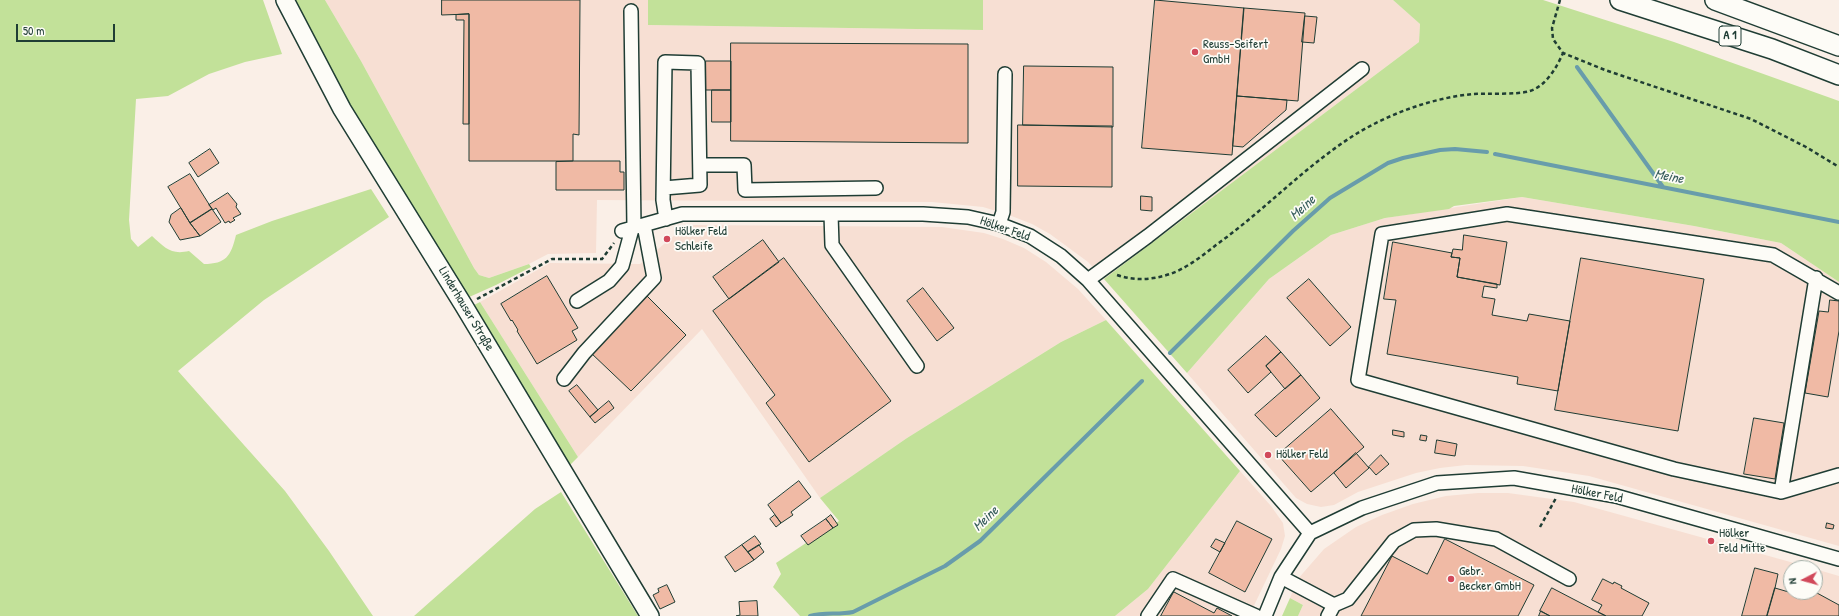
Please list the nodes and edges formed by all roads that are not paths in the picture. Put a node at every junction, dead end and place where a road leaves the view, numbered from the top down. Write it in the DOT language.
graph roads {
  1 [pos="285,0"];
  2 [pos="1620,0"];
  3 [pos="1715,0"];
  4 [pos="631,11"];
  5 [pos="1839,46"];
  6 [pos="1362,69"];
  7 [pos="1005,74"];
  8 [pos="1839,75"];
  9 [pos="700,165"];
  10 [pos="664,188"];
  11 [pos="876,188"];
  12 [pos="831,214"];
  13 [pos="666,219"];
  14 [pos="999,224"];
  15 [pos="633,228"];
  16 [pos="1816,278"];
  17 [pos="1088,280"];
  18 [pos="1839,293"];
  19 [pos="577,301"];
  20 [pos="917,366"];
  21 [pos="564,379"];
  22 [pos="1839,474"];
  23 [pos="1781,492"];
  24 [pos="1310,533"];
  25 [pos="1839,559"];
  26 [pos="1281,578"];
  27 [pos="1569,579"];
  28 [pos="1331,611"];
  29 [pos="650,616"];
  30 [pos="1148,616"];
  31 [pos="1256,616"];
  32 [pos="1265,616"];
  1 -- 29 [label="main road, Linderhauser Straße"];
  2 -- 8 [label="highway, A 1"];
  3 -- 5 [label="highway, A 1"];
  4 -- 15 [label="street"];
  6 -- 17 [label="street"];
  7 -- 14 [label="street"];
  9 -- 10 [label="street"];
  9 -- 10 [label="street"];
  9 -- 11 [label="street"];
  10 -- 13 [label="street"];
  12 -- 13 [label="street, Hölker Feld"];
  12 -- 14 [label="street, Hölker Feld"];
  12 -- 20 [label="street"];
  13 -- 15 [label="street, Hölker Feld"];
  14 -- 17 [label="street, Hölker Feld"];
  15 -- 19 [label="street"];
  15 -- 21 [label="street"];
  16 -- 18 [label="street"];
  16 -- 23 [label="street"];
  16 -- 23 [label="street"];
  17 -- 24 [label="street, Hölker Feld"];
  22 -- 23 [label="street"];
  24 -- 25 [label="street, Hölker Feld"];
  24 -- 26 [label="street"];
  26 -- 28 [label="street"];
  26 -- 32 [label="street"];
  27 -- 28 [label="street"];
  30 -- 31 [label="street"];
}
